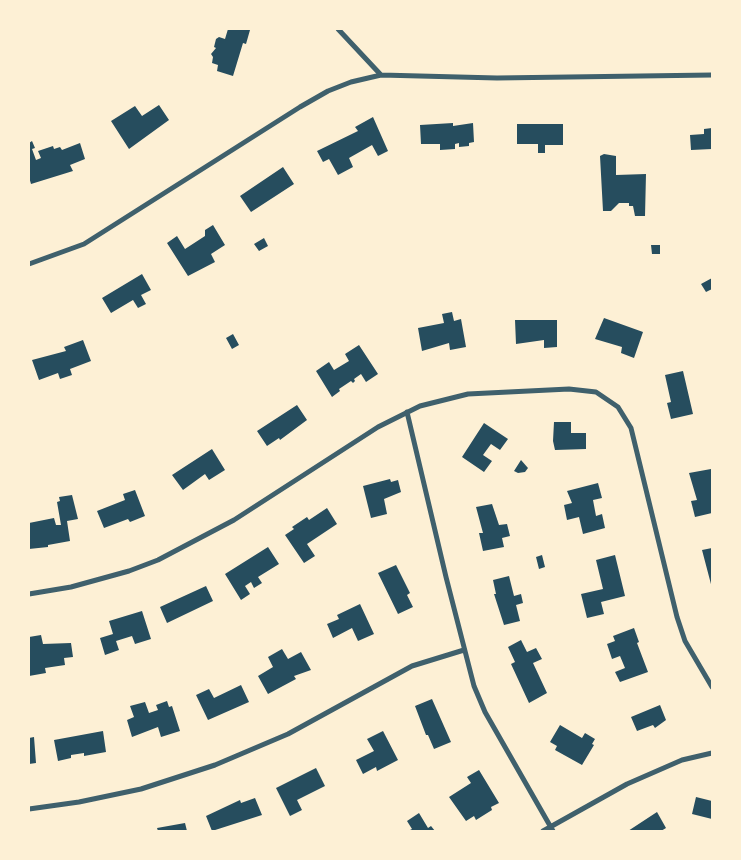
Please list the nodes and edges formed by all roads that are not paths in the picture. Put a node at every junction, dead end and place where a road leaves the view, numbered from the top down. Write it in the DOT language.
graph roads {
  1 [pos="338,29"];
  2 [pos="712,74"];
  3 [pos="380,75"];
  4 [pos="29,264"];
  5 [pos="407,412"];
  6 [pos="29,594"];
  7 [pos="464,650"];
  8 [pos="712,687"];
  9 [pos="712,753"];
  10 [pos="29,808"];
  11 [pos="552,829"];
  12 [pos="542,831"];
  1 -- 3 [label="street"];
  2 -- 3 [label="street"];
  3 -- 4 [label="street"];
  5 -- 6 [label="street"];
  5 -- 7 [label="street"];
  5 -- 8 [label="street"];
  7 -- 10 [label="street"];
  7 -- 11 [label="street"];
  9 -- 11 [label="street"];
  11 -- 12 [label="street"];
}
